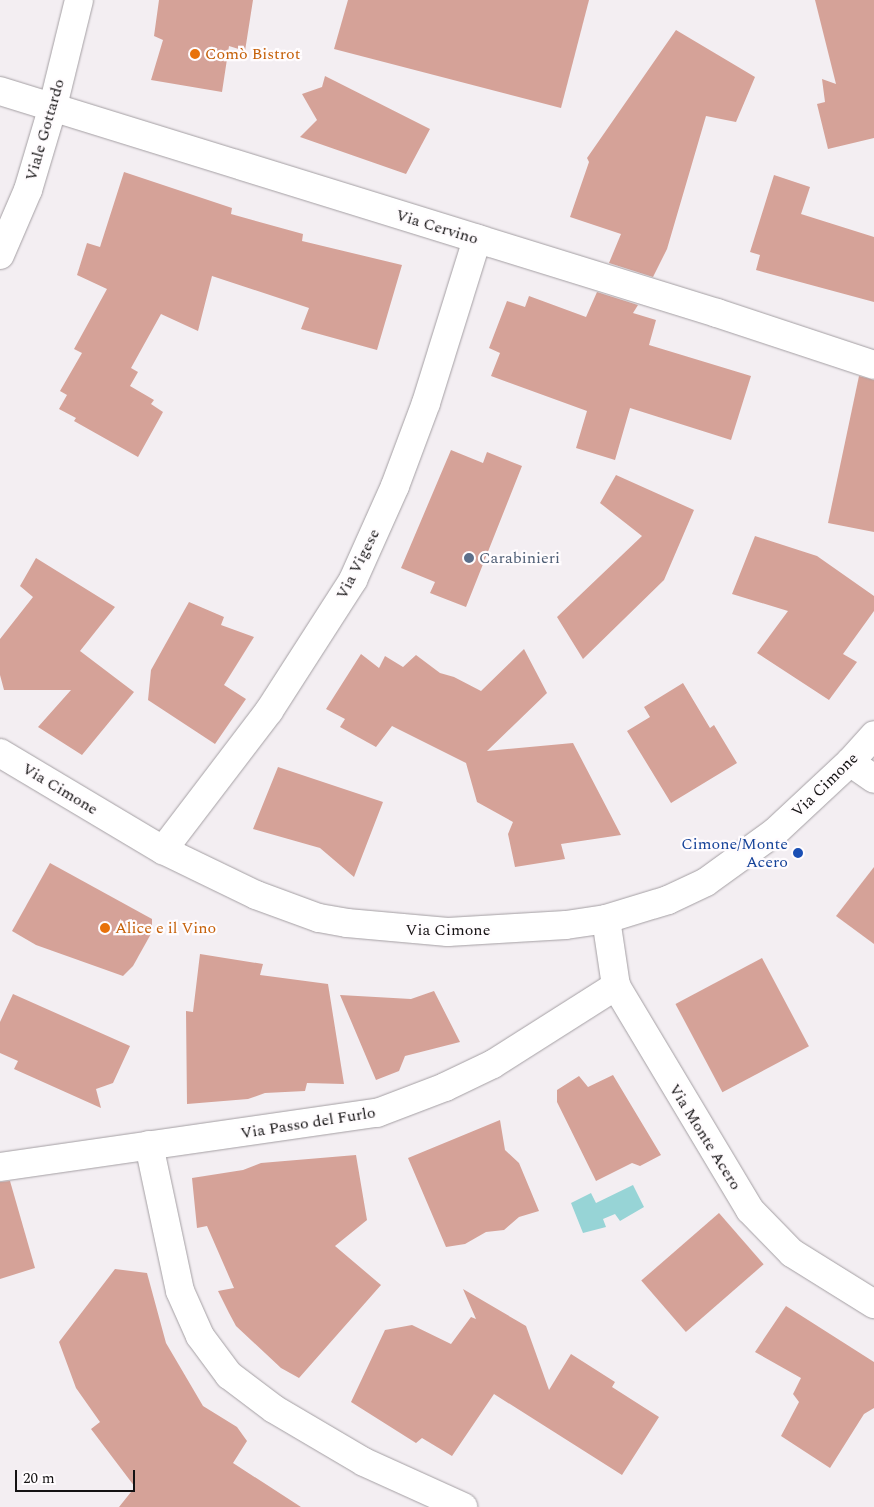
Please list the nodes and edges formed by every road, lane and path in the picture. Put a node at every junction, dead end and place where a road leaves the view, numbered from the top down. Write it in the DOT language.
graph roads {
  1 [pos="79,0"];
  2 [pos="0,91"];
  3 [pos="54,106"];
  4 [pos="476,239"];
  5 [pos="0,255"];
  6 [pos="874,365"];
  7 [pos="874,735"];
  8 [pos="0,753"];
  9 [pos="850,762"];
  10 [pos="874,779"];
  11 [pos="163,850"];
  12 [pos="606,919"];
  13 [pos="616,986"];
  14 [pos="149,1145"];
  15 [pos="0,1167"];
  16 [pos="874,1304"];
  17 [pos="463,1507"];
  1 -- 3 [label="street, Viale Gottardo"];
  2 -- 3 [label="street, Via Cervino"];
  3 -- 4 [label="street, Via Cervino"];
  3 -- 5 [label="street, Viale Gottardo"];
  4 -- 6 [label="street, Via Cervino"];
  4 -- 11 [label="street, Via Vigese"];
  7 -- 9 [label="street, Via Cimone"];
  8 -- 11 [label="street, Via Cimone"];
  9 -- 10 [label="street"];
  9 -- 12 [label="street, Via Cimone"];
  11 -- 12 [label="street, Via Cimone"];
  12 -- 13 [label="street, Via Monte Acero"];
  13 -- 14 [label="street, Via Passo del Furlo"];
  13 -- 16 [label="street, Via Monte Acero"];
  14 -- 15 [label="street, Via Passo del Furlo"];
  14 -- 17 [label="street"];
}
